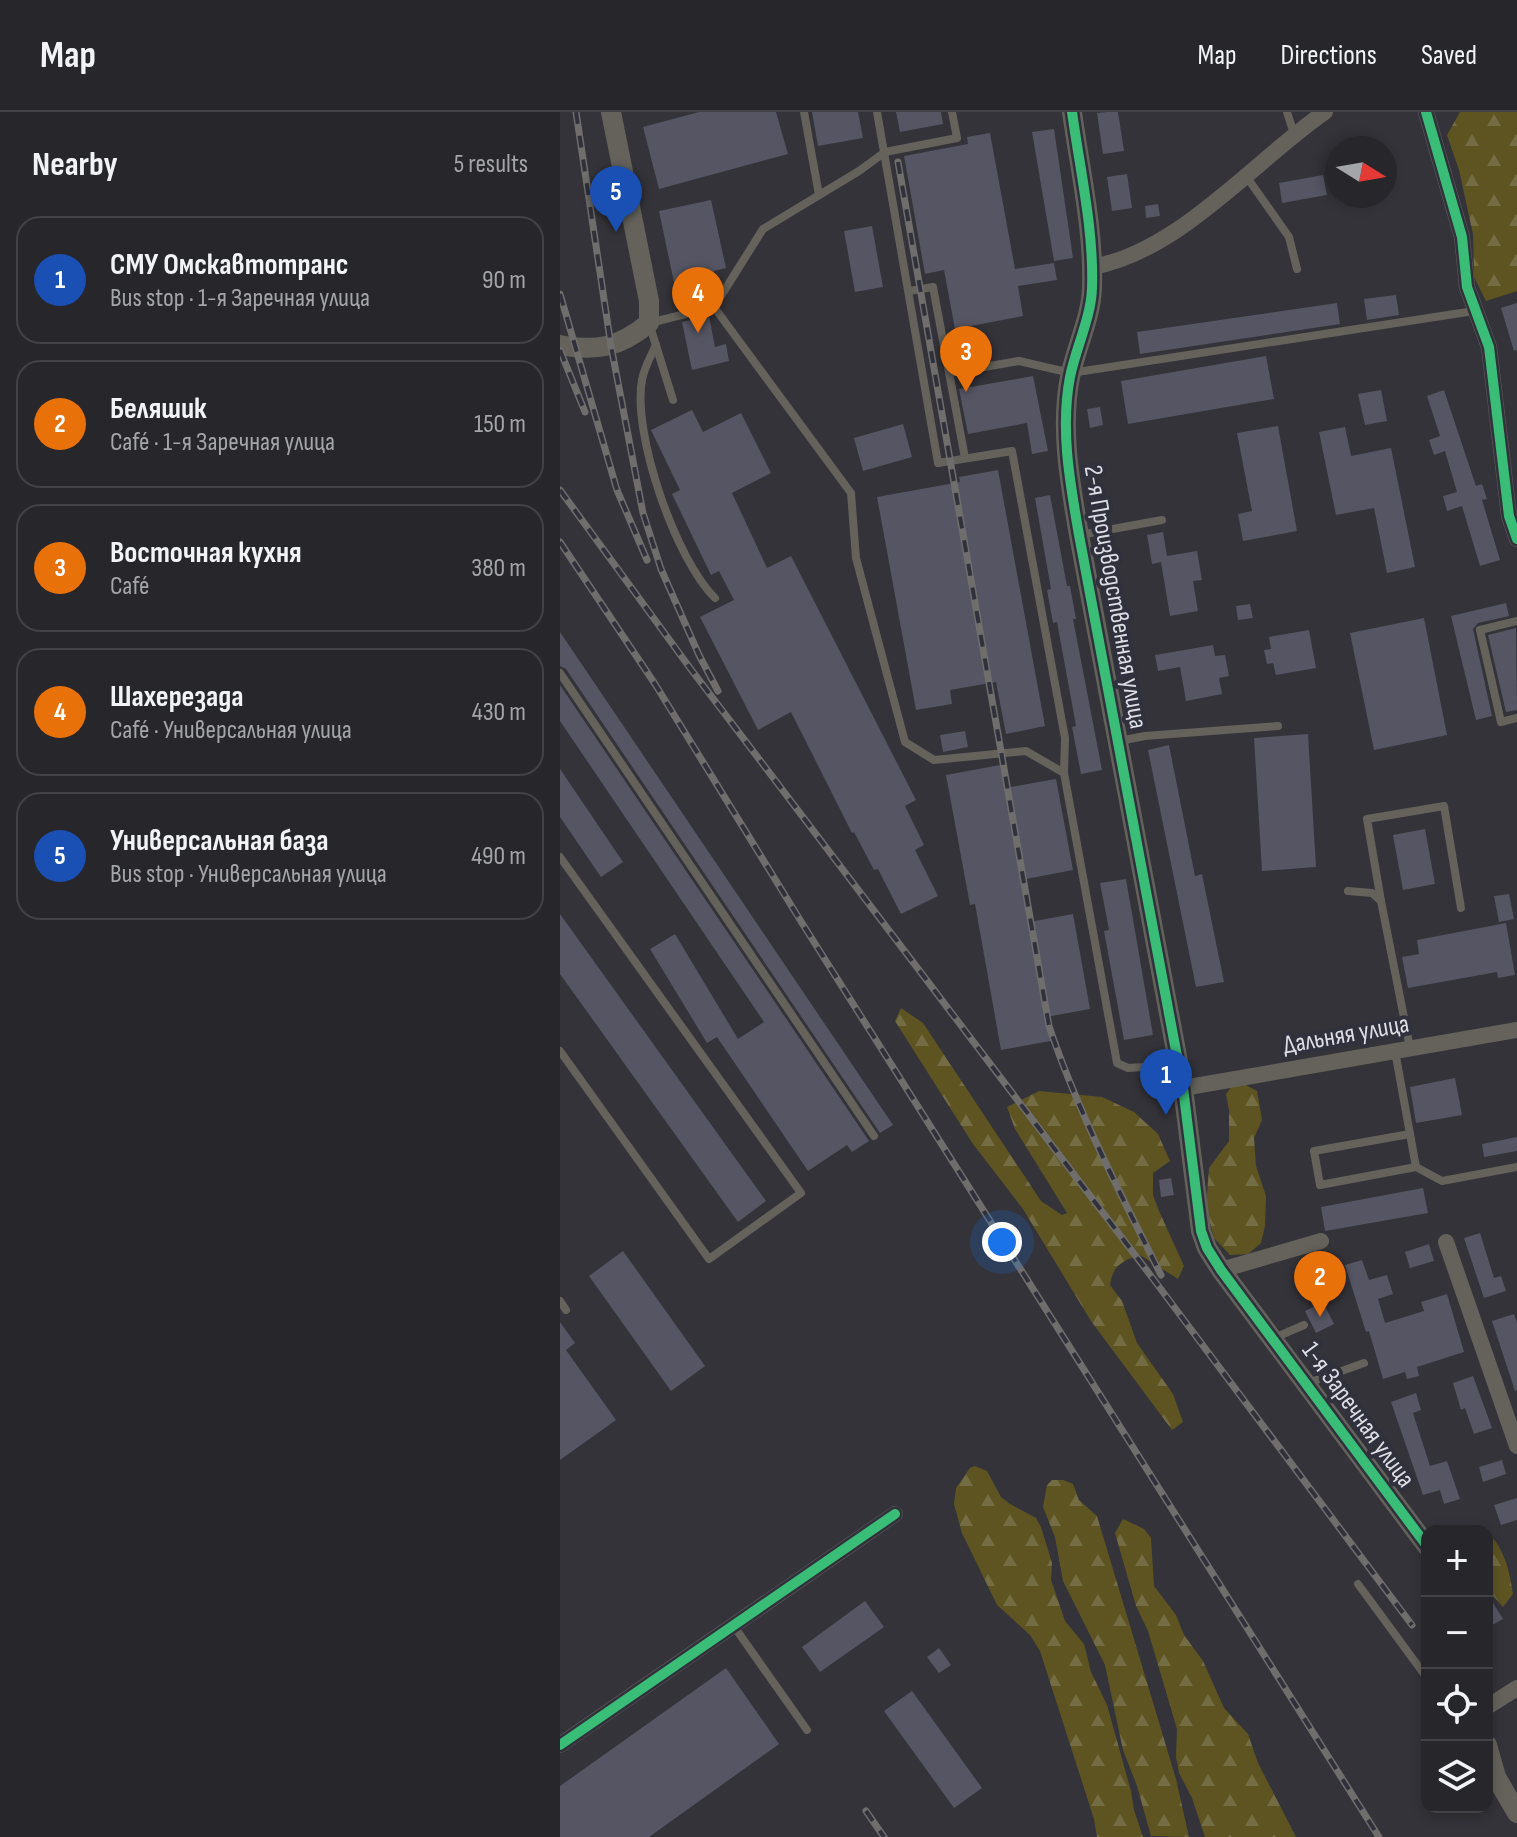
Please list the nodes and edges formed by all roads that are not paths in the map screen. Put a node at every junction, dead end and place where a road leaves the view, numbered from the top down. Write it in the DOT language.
graph roads {
  1 [pos="611,112"];
  2 [pos="804,112"];
  3 [pos="877,112"];
  4 [pos="952,112"];
  5 [pos="1072,112"];
  6 [pos="1287,112"];
  7 [pos="1325,112"];
  8 [pos="1426,112"];
  9 [pos="1294,136"];
  10 [pos="885,152"];
  11 [pos="1246,175"];
  12 [pos="819,195"];
  13 [pos="1092,267"];
  14 [pos="1297,269"];
  15 [pos="909,291"];
  16 [pos="714,307"];
  17 [pos="1474,311"];
  18 [pos="649,323"];
  19 [pos="656,344"];
  20 [pos="560,345"];
  21 [pos="949,373"];
  22 [pos="1071,373"];
  23 [pos="673,400"];
  24 [pos="965,458"];
  25 [pos="1162,520"];
  26 [pos="1079,535"];
  27 [pos="1517,539"];
  28 [pos="715,598"];
  29 [pos="1517,621"];
  30 [pos="560,673"];
  31 [pos="1517,718"];
  32 [pos="1278,726"];
  33 [pos="1118,742"];
  34 [pos="1064,773"];
  35 [pos="560,857"];
  36 [pos="1348,891"];
  37 [pos="1381,901"];
  38 [pos="1461,908"];
  39 [pos="1517,1030"];
  40 [pos="1403,1050"];
  41 [pos="560,1051"];
  42 [pos="1179,1065"];
  43 [pos="1183,1088"];
  44 [pos="1410,1134"];
  45 [pos="874,1136"];
  46 [pos="1416,1167"];
  47 [pos="1517,1167"];
  48 [pos="1321,1241"];
  49 [pos="1446,1242"];
  50 [pos="1221,1270"];
  51 [pos="560,1301"];
  52 [pos="566,1310"];
  53 [pos="1304,1325"];
  54 [pos="1274,1338"];
  55 [pos="1364,1363"];
  56 [pos="1308,1383"];
  57 [pos="1517,1446"];
  58 [pos="895,1514"];
  59 [pos="1421,1538"];
  60 [pos="1358,1584"];
  61 [pos="733,1624"];
  62 [pos="1421,1670"];
  63 [pos="1517,1688"];
  64 [pos="1493,1703"];
  65 [pos="807,1730"];
  66 [pos="560,1745"];
  67 [pos="1493,1766"];
  68 [pos="1517,1813"];
  1 -- 18 [label="street"];
  2 -- 12 [label="lane"];
  3 -- 10 [label="lane"];
  4 -- 10 [label="lane"];
  5 -- 13 [label="street, 2-я Производственная улица"];
  6 -- 9 [label="lane"];
  7 -- 9 [label="street"];
  8 -- 17 [label="street"];
  9 -- 11 [label="street"];
  10 -- 12 [label="lane"];
  10 -- 15 [label="lane"];
  11 -- 13 [label="street"];
  11 -- 14 [label="lane"];
  12 -- 16 [label="lane"];
  13 -- 22 [label="street, 2-я Производственная улица"];
  15 -- 21 [label="lane"];
  15 -- 24 [label="lane"];
  16 -- 18 [label="lane"];
  16 -- 34 [label="lane"];
  17 -- 22 [label="lane"];
  17 -- 27 [label="street"];
  18 -- 19 [label="lane"];
  18 -- 20 [label="street"];
  19 -- 23 [label="lane"];
  19 -- 28 [label="lane"];
  21 -- 22 [label="lane"];
  21 -- 24 [label="lane"];
  22 -- 26 [label="street, 2-я Производственная улица"];
  24 -- 34 [label="lane"];
  25 -- 26 [label="lane"];
  26 -- 33 [label="street, 2-я Производственная улица"];
  29 -- 31 [label="lane"];
  30 -- 45 [label="lane"];
  32 -- 33 [label="lane"];
  33 -- 42 [label="street, 2-я Производственная улица"];
  34 -- 42 [label="lane"];
  35 -- 41 [label="lane"];
  36 -- 37 [label="lane"];
  37 -- 38 [label="lane"];
  37 -- 40 [label="lane"];
  39 -- 40 [label="street, Дальняя улица"];
  40 -- 43 [label="street, Дальняя улица"];
  40 -- 44 [label="lane"];
  42 -- 43 [label="street, 2-я Производственная улица"];
  43 -- 50 [label="street, 1-я Заречная улица"];
  44 -- 46 [label="lane"];
  44 -- 46 [label="lane"];
  46 -- 47 [label="lane"];
  48 -- 50 [label="street"];
  49 -- 57 [label="street"];
  50 -- 54 [label="street, 1-я Заречная улица"];
  51 -- 52 [label="lane"];
  53 -- 54 [label="lane"];
  54 -- 56 [label="street, 1-я Заречная улица"];
  55 -- 56 [label="lane"];
  56 -- 59 [label="street, 1-я Заречная улица"];
  58 -- 61 [label="street"];
  60 -- 62 [label="lane"];
  61 -- 65 [label="lane"];
  61 -- 66 [label="street"];
  63 -- 64 [label="street"];
  67 -- 68 [label="street"];
}
